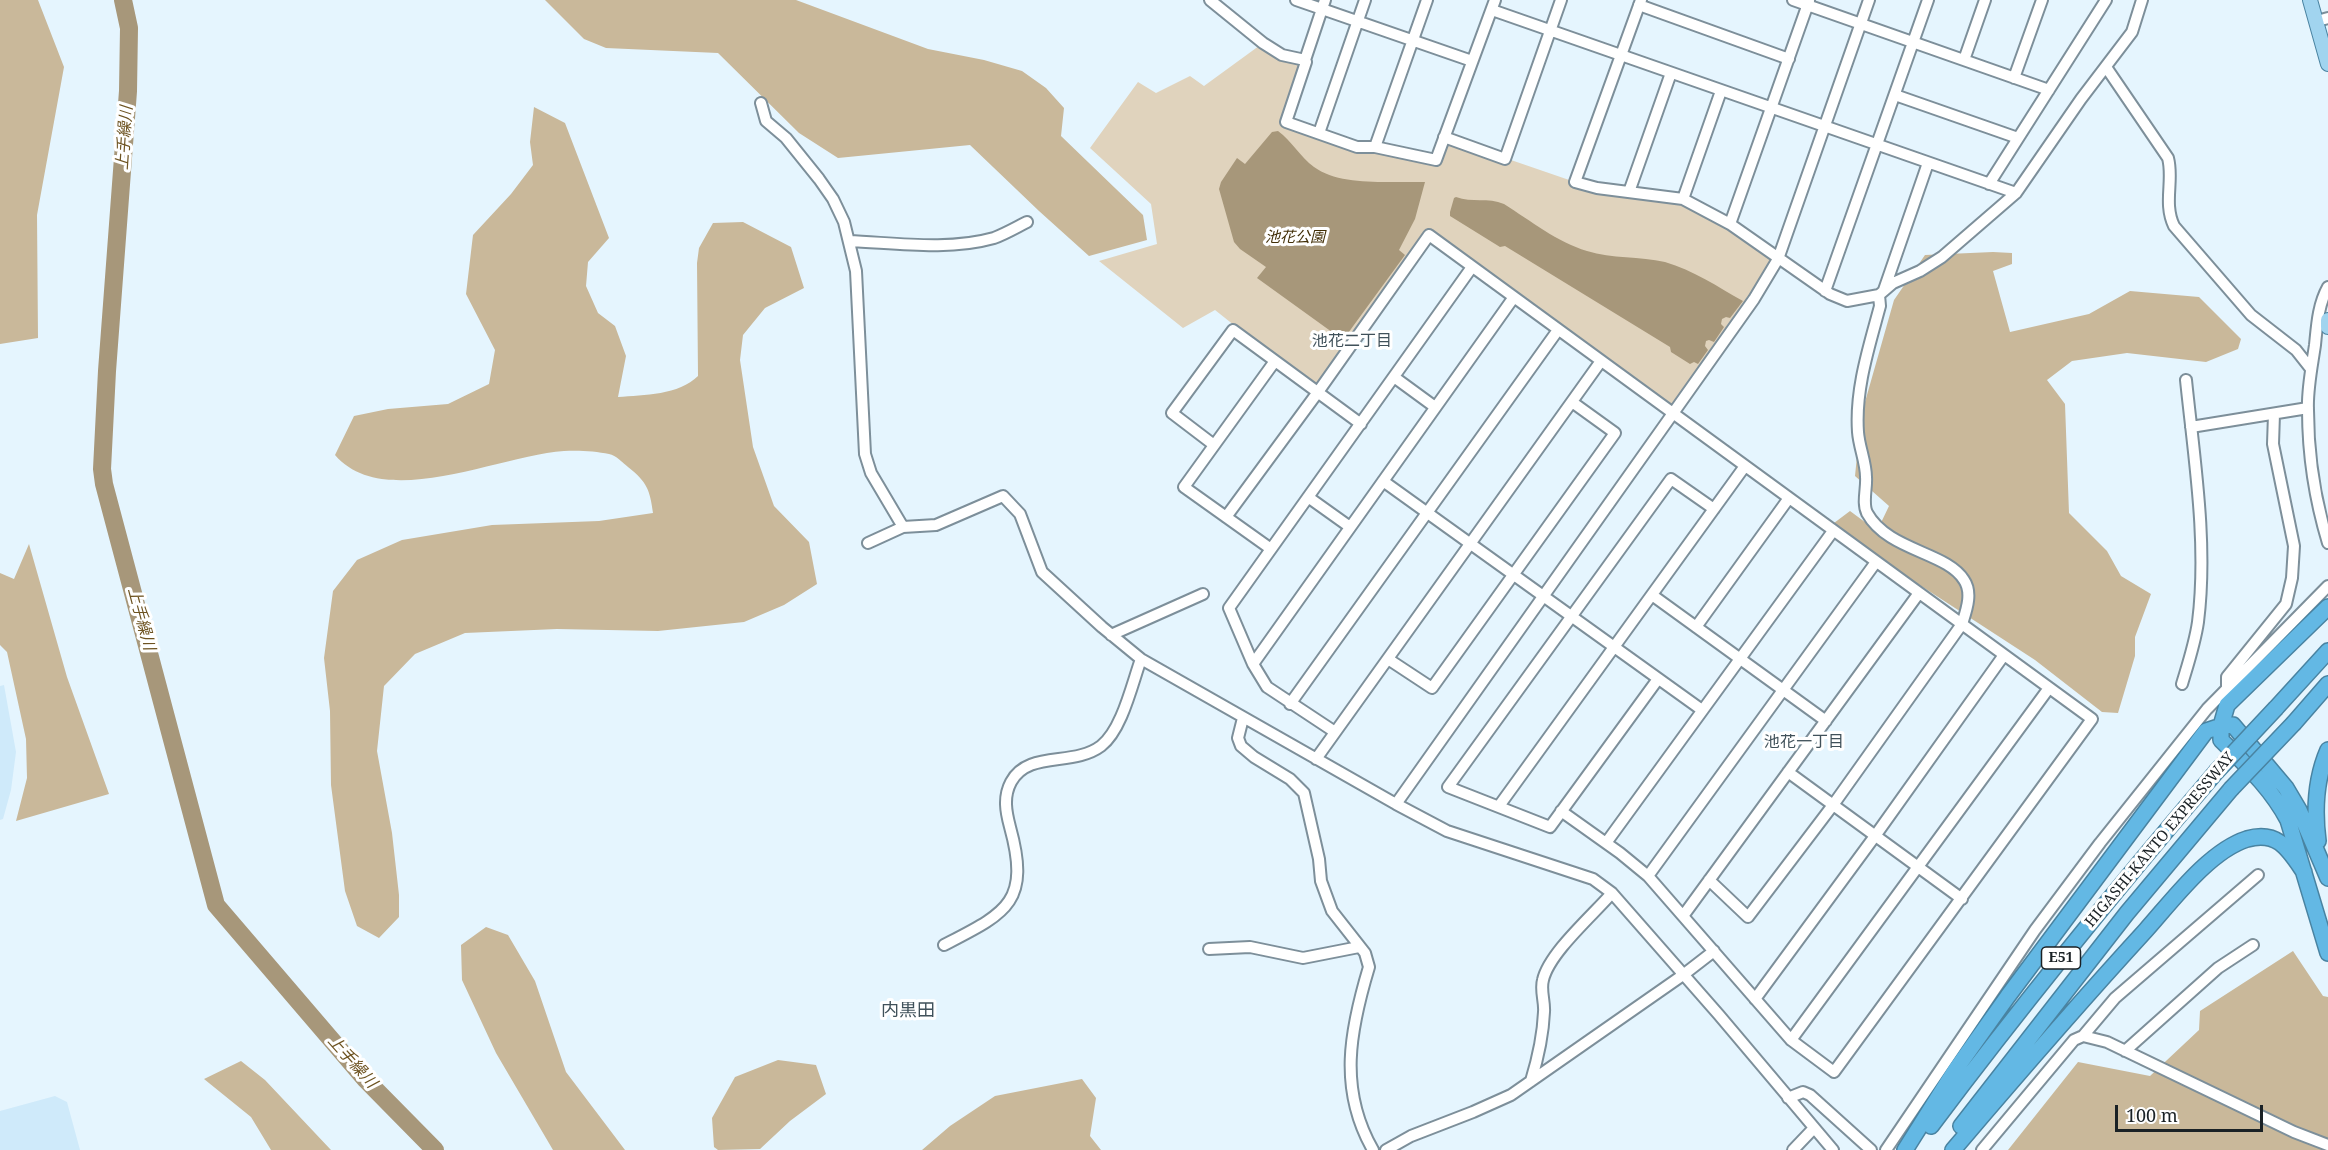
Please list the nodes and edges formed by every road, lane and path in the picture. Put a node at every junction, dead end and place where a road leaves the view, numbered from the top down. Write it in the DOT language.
graph roads {
  1 [pos="1210,0"];
  2 [pos="1296,0"];
  3 [pos="1365,0"];
  4 [pos="1427,0"];
  5 [pos="1561,0"];
  6 [pos="1793,0"];
  7 [pos="1869,0"];
  8 [pos="1928,0"];
  9 [pos="1985,0"];
  10 [pos="2042,0"];
  11 [pos="2106,0"];
  12 [pos="2142,0"];
  13 [pos="2310,0"];
  14 [pos="1640,3"];
  15 [pos="1808,3"];
  16 [pos="1324,5"];
  17 [pos="1493,5"];
  18 [pos="2322,19"];
  19 [pos="1357,22"];
  20 [pos="1861,24"];
  21 [pos="1550,31"];
  22 [pos="1413,41"];
  23 [pos="1913,42"];
  24 [pos="1621,56"];
  25 [pos="1788,59"];
  26 [pos="1305,60"];
  27 [pos="1964,60"];
  28 [pos="1472,62"];
  29 [pos="2328,64"];
  30 [pos="2106,68"];
  31 [pos="1671,73"];
  32 [pos="2014,78"];
  33 [pos="2049,90"];
  34 [pos="1721,91"];
  35 [pos="1895,95"];
  36 [pos="761,103"];
  37 [pos="1771,108"];
  38 [pos="1825,127"];
  39 [pos="1319,133"];
  40 [pos="1444,137"];
  41 [pos="2018,138"];
  42 [pos="1877,145"];
  43 [pos="1375,147"];
  44 [pos="1928,163"];
  45 [pos="1989,184"];
  46 [pos="1629,192"];
  47 [pos="2016,193"];
  48 [pos="1683,199"];
  49 [pos="1027,222"];
  50 [pos="1730,224"];
  51 [pos="849,241"];
  52 [pos="1778,259"];
  53 [pos="1472,267"];
  54 [pos="2328,287"];
  55 [pos="1825,291"];
  56 [pos="1881,292"];
  57 [pos="1514,297"];
  58 [pos="2328,320"];
  59 [pos="2328,327"];
  60 [pos="1558,330"];
  61 [pos="1275,361"];
  62 [pos="1601,362"];
  63 [pos="2311,369"];
  64 [pos="1394,377"];
  65 [pos="2186,380"];
  66 [pos="1318,392"];
  67 [pos="1572,402"];
  68 [pos="1435,407"];
  69 [pos="2308,408"];
  70 [pos="1673,414"];
  71 [pos="2274,414"];
  72 [pos="1361,423"];
  73 [pos="2191,427"];
  74 [pos="1214,445"];
  75 [pos="1745,466"];
  76 [pos="1383,481"];
  77 [pos="1308,497"];
  78 [pos="1789,498"];
  79 [pos="1714,510"];
  80 [pos="1427,513"];
  81 [pos="1226,517"];
  82 [pos="903,527"];
  83 [pos="1350,527"];
  84 [pos="1833,531"];
  85 [pos="868,543"];
  86 [pos="2328,543"];
  87 [pos="1471,544"];
  88 [pos="1271,549"];
  89 [pos="1876,562"];
  90 [pos="1514,575"];
  91 [pos="2328,586"];
  92 [pos="1919,593"];
  93 [pos="1203,594"];
  94 [pos="1652,595"];
  95 [pos="1544,596"];
  96 [pos="2328,607"];
  97 [pos="1571,616"];
  98 [pos="1962,624"];
  99 [pos="1696,627"];
  100 [pos="1111,635"];
  101 [pos="1614,647"];
  102 [pos="2328,651"];
  103 [pos="2004,655"];
  104 [pos="1389,658"];
  105 [pos="1140,659"];
  106 [pos="1740,659"];
  107 [pos="1253,664"];
  108 [pos="1658,679"];
  109 [pos="2182,684"];
  110 [pos="2328,684"];
  111 [pos="2049,688"];
  112 [pos="2227,689"];
  113 [pos="1783,690"];
  114 [pos="1290,704"];
  115 [pos="1702,710"];
  116 [pos="1243,718"];
  117 [pos="1826,721"];
  118 [pos="2220,726"];
  119 [pos="1335,732"];
  120 [pos="2328,750"];
  121 [pos="1316,759"];
  122 [pos="1788,772"];
  123 [pos="1396,804"];
  124 [pos="1833,805"];
  125 [pos="1499,806"];
  126 [pos="1561,811"];
  127 [pos="1875,836"];
  128 [pos="1606,843"];
  129 [pos="2321,861"];
  130 [pos="1919,868"];
  131 [pos="2304,872"];
  132 [pos="2258,875"];
  133 [pos="1648,876"];
  134 [pos="2328,878"];
  135 [pos="1709,880"];
  136 [pos="1612,893"];
  137 [pos="1962,899"];
  138 [pos="1683,916"];
  139 [pos="944,945"];
  140 [pos="2253,945"];
  141 [pos="1359,947"];
  142 [pos="1209,949"];
  143 [pos="1714,951"];
  144 [pos="2328,953"];
  145 [pos="1683,975"];
  146 [pos="1755,999"];
  147 [pos="2084,1036"];
  148 [pos="1791,1040"];
  149 [pos="2125,1051"];
  150 [pos="1531,1081"];
  151 [pos="1788,1098"];
  152 [pos="1814,1128"];
  153 [pos="2328,1145"];
  154 [pos="1373,1150"];
  155 [pos="1386,1150"];
  156 [pos="1793,1150"];
  157 [pos="1833,1150"];
  158 [pos="1871,1150"];
  159 [pos="1886,1150"];
  160 [pos="1905,1150"];
  161 [pos="1913,1150"];
  162 [pos="1942,1150"];
  163 [pos="1953,1150"];
  164 [pos="1982,1150"];
  1 -- 26 [label="street"];
  2 -- 16 [label="street"];
  3 -- 19 [label="street"];
  4 -- 22 [label="street"];
  5 -- 21 [label="street"];
  6 -- 15 [label="street"];
  7 -- 20 [label="street"];
  8 -- 23 [label="street"];
  9 -- 27 [label="street"];
  10 -- 32 [label="street"];
  11 -- 33 [label="street"];
  12 -- 30 [label="street"];
  13 -- 18 [label="main road"];
  14 -- 24 [label="street"];
  14 -- 25 [label="street"];
  15 -- 20 [label="street"];
  15 -- 25 [label="street"];
  16 -- 19 [label="street"];
  16 -- 26 [label="street"];
  17 -- 21 [label="street"];
  17 -- 28 [label="street"];
  18 -- 29 [label="main road"];
  19 -- 22 [label="street"];
  19 -- 39 [label="street"];
  20 -- 23 [label="street"];
  20 -- 38 [label="street"];
  21 -- 24 [label="street"];
  21 -- 40 [label="street"];
  22 -- 28 [label="street"];
  22 -- 43 [label="street"];
  23 -- 27 [label="street"];
  23 -- 35 [label="street"];
  24 -- 31 [label="street"];
  24 -- 46 [label="street"];
  25 -- 37 [label="street"];
  26 -- 39 [label="street"];
  27 -- 32 [label="street"];
  28 -- 40 [label="street"];
  30 -- 47 [label="street"];
  30 -- 63 [label="street"];
  31 -- 34 [label="street"];
  31 -- 46 [label="street"];
  32 -- 33 [label="street"];
  33 -- 41 [label="street"];
  34 -- 37 [label="street"];
  34 -- 48 [label="street"];
  35 -- 41 [label="street"];
  35 -- 42 [label="street"];
  36 -- 51 [label="street"];
  37 -- 38 [label="street"];
  37 -- 50 [label="street"];
  38 -- 42 [label="street"];
  38 -- 52 [label="street"];
  39 -- 43 [label="street"];
  40 -- 43 [label="street"];
  41 -- 45 [label="street"];
  42 -- 44 [label="street"];
  42 -- 55 [label="street"];
  44 -- 45 [label="street"];
  44 -- 56 [label="street"];
  45 -- 47 [label="street"];
  46 -- 48 [label="street"];
  47 -- 56 [label="street"];
  48 -- 50 [label="street"];
  49 -- 51 [label="street"];
  50 -- 52 [label="street"];
  51 -- 82 [label="street"];
  52 -- 55 [label="street"];
  52 -- 70 [label="street"];
  53 -- 57 [label="street"];
  53 -- 64 [label="street"];
  53 -- 66 [label="street"];
  54 -- 63 [label="street"];
  55 -- 56 [label="street"];
  56 -- 98 [label="street"];
  57 -- 60 [label="street"];
  57 -- 68 [label="street"];
  58 -- 59 [label="main road"];
  60 -- 62 [label="street"];
  60 -- 80 [label="street"];
  61 -- 66 [label="street"];
  61 -- 74 [label="street"];
  61 -- 74 [label="street"];
  62 -- 67 [label="street"];
  62 -- 70 [label="street"];
  63 -- 69 [label="street"];
  64 -- 68 [label="street"];
  64 -- 72 [label="street"];
  65 -- 73 [label="street"];
  66 -- 72 [label="street"];
  66 -- 81 [label="street"];
  67 -- 87 [label="street"];
  67 -- 90 [label="street"];
  68 -- 76 [label="street"];
  69 -- 71 [label="street"];
  69 -- 86 [label="street"];
  70 -- 75 [label="street"];
  70 -- 95 [label="street"];
  71 -- 73 [label="street"];
  71 -- 112 [label="street"];
  72 -- 77 [label="street"];
  73 -- 109 [label="street"];
  74 -- 81 [label="street"];
  75 -- 78 [label="street"];
  75 -- 79 [label="street"];
  76 -- 80 [label="street"];
  76 -- 83 [label="street"];
  77 -- 83 [label="street"];
  77 -- 88 [label="street"];
  78 -- 84 [label="street"];
  78 -- 99 [label="street"];
  79 -- 94 [label="street"];
  79 -- 97 [label="street"];
  80 -- 87 [label="street"];
  80 -- 114 [label="street"];
  81 -- 88 [label="street"];
  82 -- 85 [label="street"];
  82 -- 100 [label="street"];
  83 -- 107 [label="street"];
  84 -- 89 [label="street"];
  84 -- 106 [label="street"];
  87 -- 90 [label="street"];
  87 -- 104 [label="street"];
  88 -- 107 [label="street"];
  89 -- 92 [label="street"];
  89 -- 113 [label="street"];
  90 -- 95 [label="street"];
  90 -- 104 [label="street"];
  91 -- 112 [label="street"];
  92 -- 98 [label="street"];
  92 -- 117 [label="street"];
  93 -- 100 [label="street"];
  94 -- 99 [label="street"];
  94 -- 101 [label="street"];
  95 -- 97 [label="street"];
  95 -- 123 [label="street"];
  96 -- 118 [label="highway"];
  97 -- 101 [label="street"];
  97 -- 125 [label="street"];
  98 -- 103 [label="street"];
  98 -- 124 [label="street"];
  99 -- 106 [label="street"];
  100 -- 105 [label="street"];
  101 -- 108 [label="street"];
  101 -- 125 [label="street"];
  102 -- 161 [label="highway, HIGASHI-KANTO EXPRESSWAY / E51, bridge"];
  103 -- 111 [label="street"];
  103 -- 127 [label="street"];
  104 -- 119 [label="street"];
  105 -- 116 [label="street"];
  105 -- 139 [label="street"];
  106 -- 113 [label="street"];
  106 -- 115 [label="street"];
  107 -- 114 [label="street"];
  108 -- 115 [label="street"];
  108 -- 126 [label="street"];
  110 -- 162 [label="highway, HIGASHI-KANTO EXPRESSWAY / E51, bridge"];
  111 -- 130 [label="street"];
  111 -- 137 [label="street"];
  112 -- 159 [label="street"];
  113 -- 117 [label="street"];
  113 -- 133 [label="street"];
  114 -- 119 [label="street"];
  115 -- 128 [label="street"];
  116 -- 121 [label="street"];
  116 -- 141 [label="street"];
  117 -- 122 [label="street"];
  118 -- 129 [label="highway"];
  118 -- 131 [label="highway"];
  118 -- 160 [label="highway"];
  119 -- 121 [label="street"];
  120 -- 129 [label="highway"];
  121 -- 123 [label="street"];
  122 -- 124 [label="street"];
  122 -- 135 [label="street"];
  123 -- 136 [label="street"];
  124 -- 127 [label="street"];
  124 -- 135 [label="street"];
  125 -- 126 [label="street"];
  126 -- 128 [label="street"];
  127 -- 130 [label="street"];
  127 -- 146 [label="street"];
  128 -- 133 [label="street"];
  129 -- 134 [label="highway"];
  130 -- 137 [label="street"];
  130 -- 148 [label="street"];
  131 -- 144 [label="highway"];
  131 -- 163 [label="highway"];
  132 -- 147 [label="street"];
  133 -- 138 [label="street"];
  135 -- 138 [label="street"];
  136 -- 145 [label="street"];
  136 -- 150 [label="street"];
  137 -- 148 [label="street"];
  138 -- 143 [label="street"];
  140 -- 149 [label="street"];
  141 -- 142 [label="street"];
  141 -- 154 [label="street"];
  143 -- 145 [label="street"];
  143 -- 146 [label="street"];
  145 -- 150 [label="street"];
  145 -- 151 [label="street"];
  146 -- 148 [label="street"];
  147 -- 149 [label="street"];
  147 -- 164 [label="street"];
  149 -- 153 [label="street"];
  150 -- 155 [label="street"];
  151 -- 152 [label="street"];
  151 -- 158 [label="street"];
  152 -- 156 [label="street"];
  152 -- 157 [label="street"];
}
